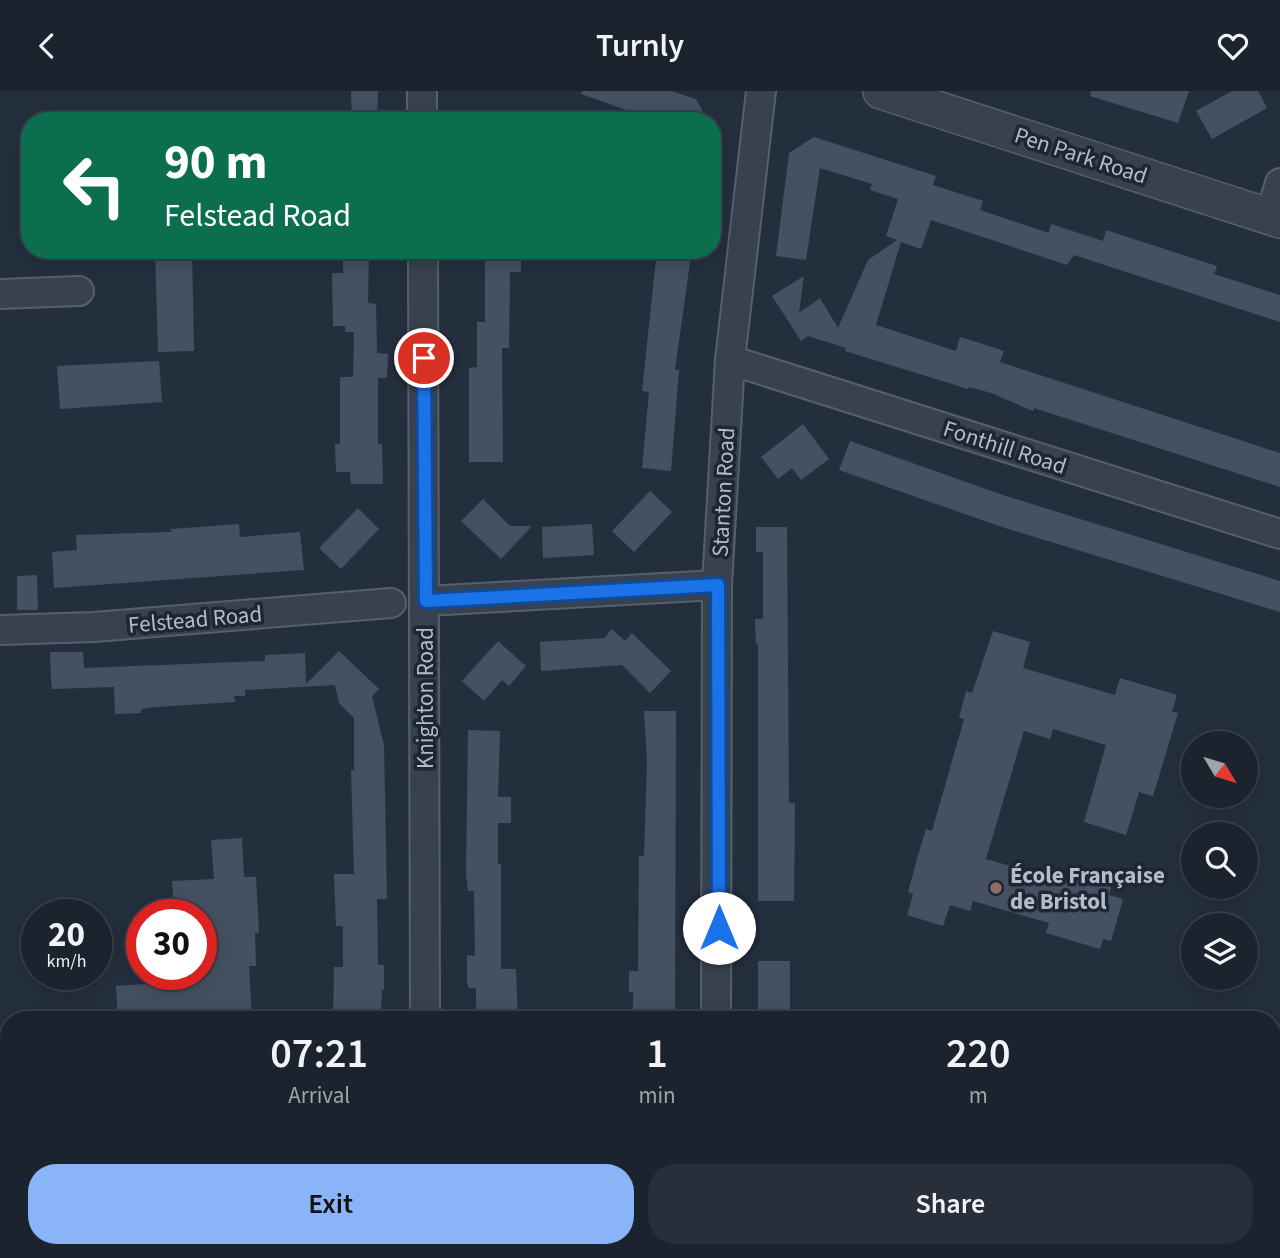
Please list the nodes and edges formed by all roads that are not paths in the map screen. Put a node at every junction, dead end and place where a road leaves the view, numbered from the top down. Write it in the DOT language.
graph roads {
  1 [pos="422,91"];
  2 [pos="761,91"];
  3 [pos="881,91"];
  4 [pos="422,112"];
  5 [pos="1280,183"];
  6 [pos="1275,218"];
  7 [pos="423,259"];
  8 [pos="79,291"];
  9 [pos="0,294"];
  10 [pos="730,360"];
  11 [pos="1280,534"];
  12 [pos="718,585"];
  13 [pos="426,601"];
  14 [pos="391,603"];
  15 [pos="0,630"];
  16 [pos="425,1011"];
  17 [pos="716,1011"];
  1 -- 4 [label="street"];
  2 -- 10 [label="street, Stanton Road"];
  3 -- 6 [label="street, Pen Park Road"];
  5 -- 6 [label="street"];
  7 -- 13 [label="street, Knighton Road"];
  8 -- 9 [label="street"];
  10 -- 11 [label="street, Fonthill Road"];
  10 -- 12 [label="street, Stanton Road"];
  12 -- 13 [label="street"];
  12 -- 17 [label="street, Stanton Road"];
  13 -- 16 [label="street, Knighton Road"];
  14 -- 15 [label="street, Felstead Road"];
}
